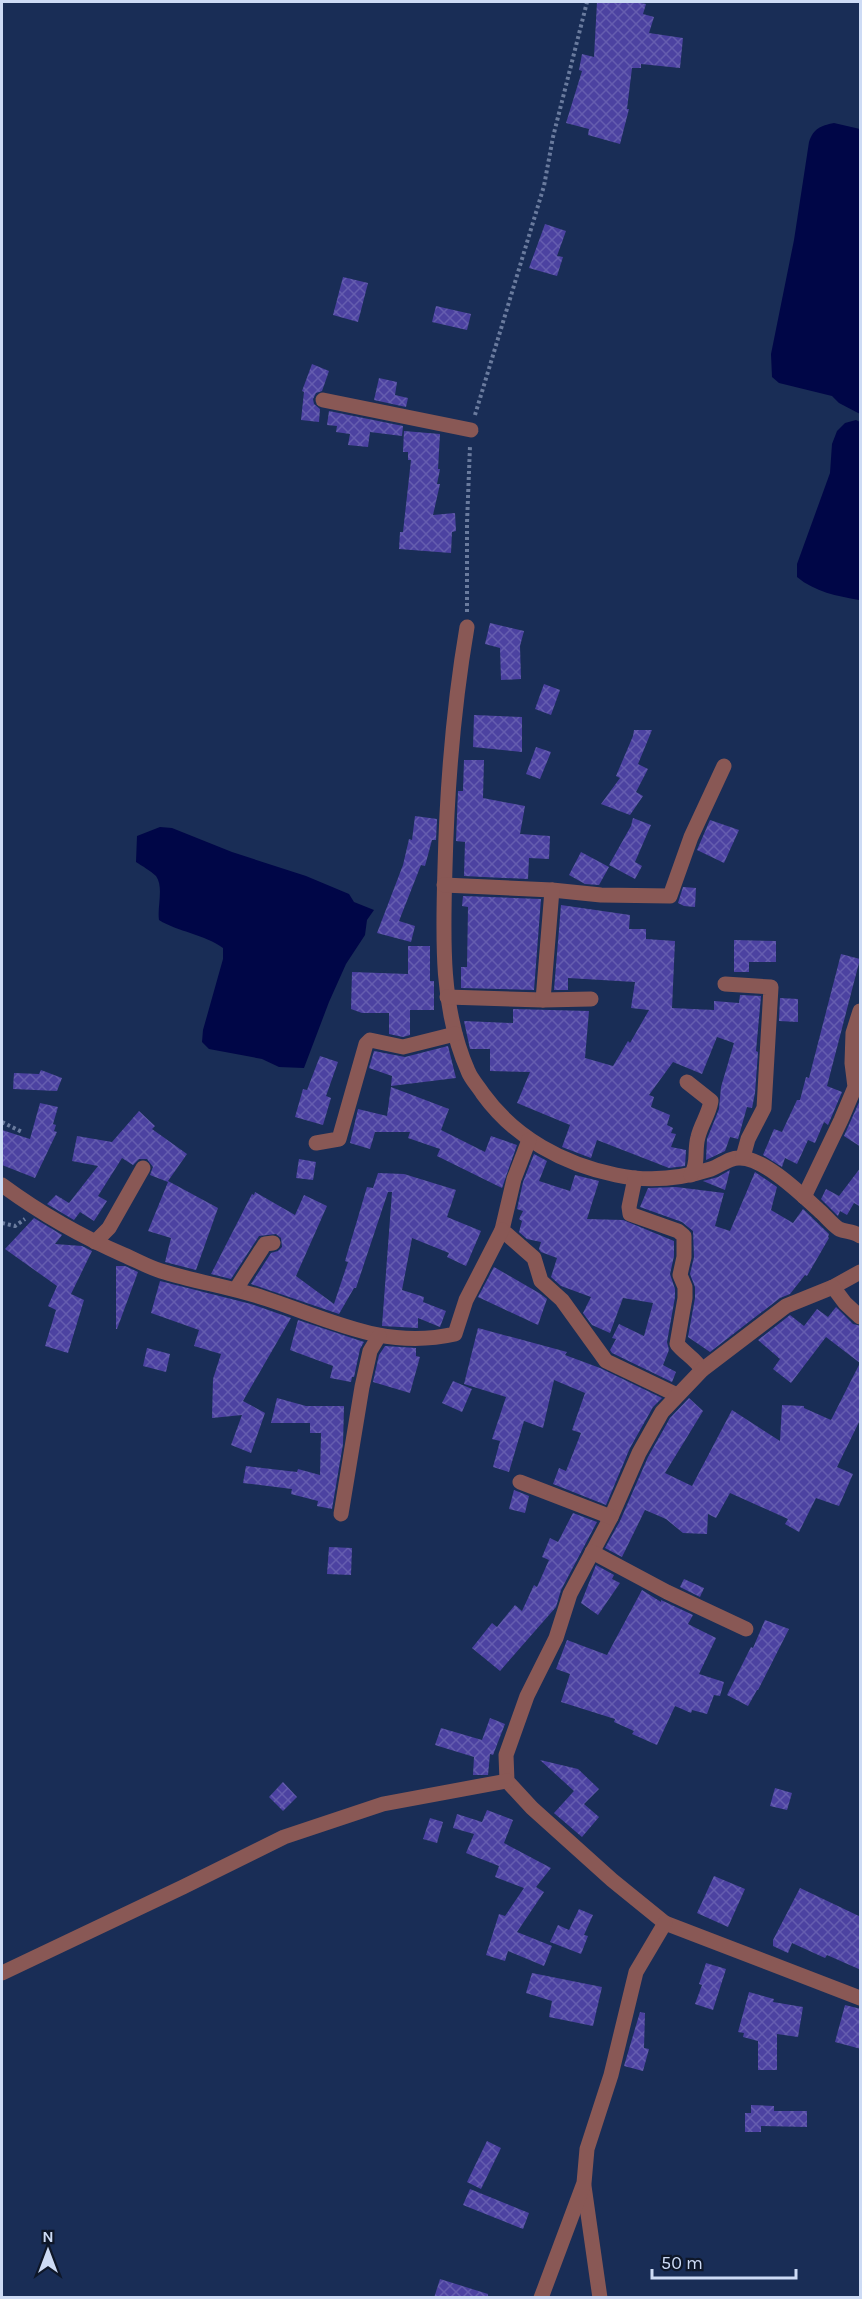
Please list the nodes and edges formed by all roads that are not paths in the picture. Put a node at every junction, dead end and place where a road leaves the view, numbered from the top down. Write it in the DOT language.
graph roads {
  1 [pos="323,400"];
  2 [pos="471,430"];
  3 [pos="467,627"];
  4 [pos="724,766"];
  5 [pos="444,885"];
  6 [pos="552,890"];
  7 [pos="726,984"];
  8 [pos="447,997"];
  9 [pos="591,999"];
  10 [pos="543,1000"];
  11 [pos="861,1011"];
  12 [pos="454,1034"];
  13 [pos="687,1082"];
  14 [pos="858,1089"];
  15 [pos="529,1140"];
  16 [pos="316,1143"];
  17 [pos="743,1157"];
  18 [pos="144,1168"];
  19 [pos="691,1175"];
  20 [pos="635,1178"];
  21 [pos="2,1185"];
  22 [pos="804,1197"];
  23 [pos="502,1230"];
  24 [pos="861,1236"];
  25 [pos="95,1242"];
  26 [pos="273,1243"];
  27 [pos="861,1272"];
  28 [pos="833,1287"];
  29 [pos="236,1289"];
  30 [pos="861,1317"];
  31 [pos="379,1336"];
  32 [pos="702,1370"];
  33 [pos="677,1395"];
  34 [pos="520,1482"];
  35 [pos="341,1514"];
  36 [pos="611,1517"];
  37 [pos="592,1552"];
  38 [pos="746,1629"];
  39 [pos="507,1781"];
  40 [pos="665,1923"];
  41 [pos="2,1973"];
  42 [pos="861,1998"];
  43 [pos="584,2183"];
  44 [pos="541,2298"];
  45 [pos="600,2298"];
  1 -- 2 [label="street"];
  3 -- 5 [label="street"];
  4 -- 6 [label="street"];
  5 -- 6 [label="street"];
  5 -- 8 [label="street"];
  6 -- 10 [label="street"];
  7 -- 17 [label="street"];
  8 -- 10 [label="street"];
  8 -- 12 [label="street"];
  9 -- 10 [label="street"];
  11 -- 14 [label="street"];
  12 -- 15 [label="street"];
  12 -- 16 [label="street"];
  13 -- 19 [label="street"];
  14 -- 22 [label="street"];
  15 -- 20 [label="street"];
  15 -- 23 [label="street"];
  17 -- 19 [label="street"];
  17 -- 22 [label="street"];
  18 -- 25 [label="street"];
  19 -- 20 [label="street"];
  20 -- 32 [label="street"];
  21 -- 25 [label="street"];
  22 -- 24 [label="street"];
  23 -- 31 [label="street"];
  23 -- 33 [label="street"];
  25 -- 29 [label="street"];
  26 -- 29 [label="street"];
  27 -- 28 [label="street"];
  28 -- 30 [label="street"];
  28 -- 32 [label="street"];
  29 -- 31 [label="street"];
  31 -- 35 [label="street"];
  32 -- 33 [label="street"];
  33 -- 36 [label="street"];
  34 -- 36 [label="street"];
  36 -- 37 [label="street"];
  37 -- 38 [label="street"];
  37 -- 39 [label="street"];
  39 -- 40 [label="street"];
  39 -- 41 [label="street"];
  40 -- 42 [label="street"];
  40 -- 43 [label="street"];
  43 -- 44 [label="street"];
  43 -- 45 [label="street"];
}
